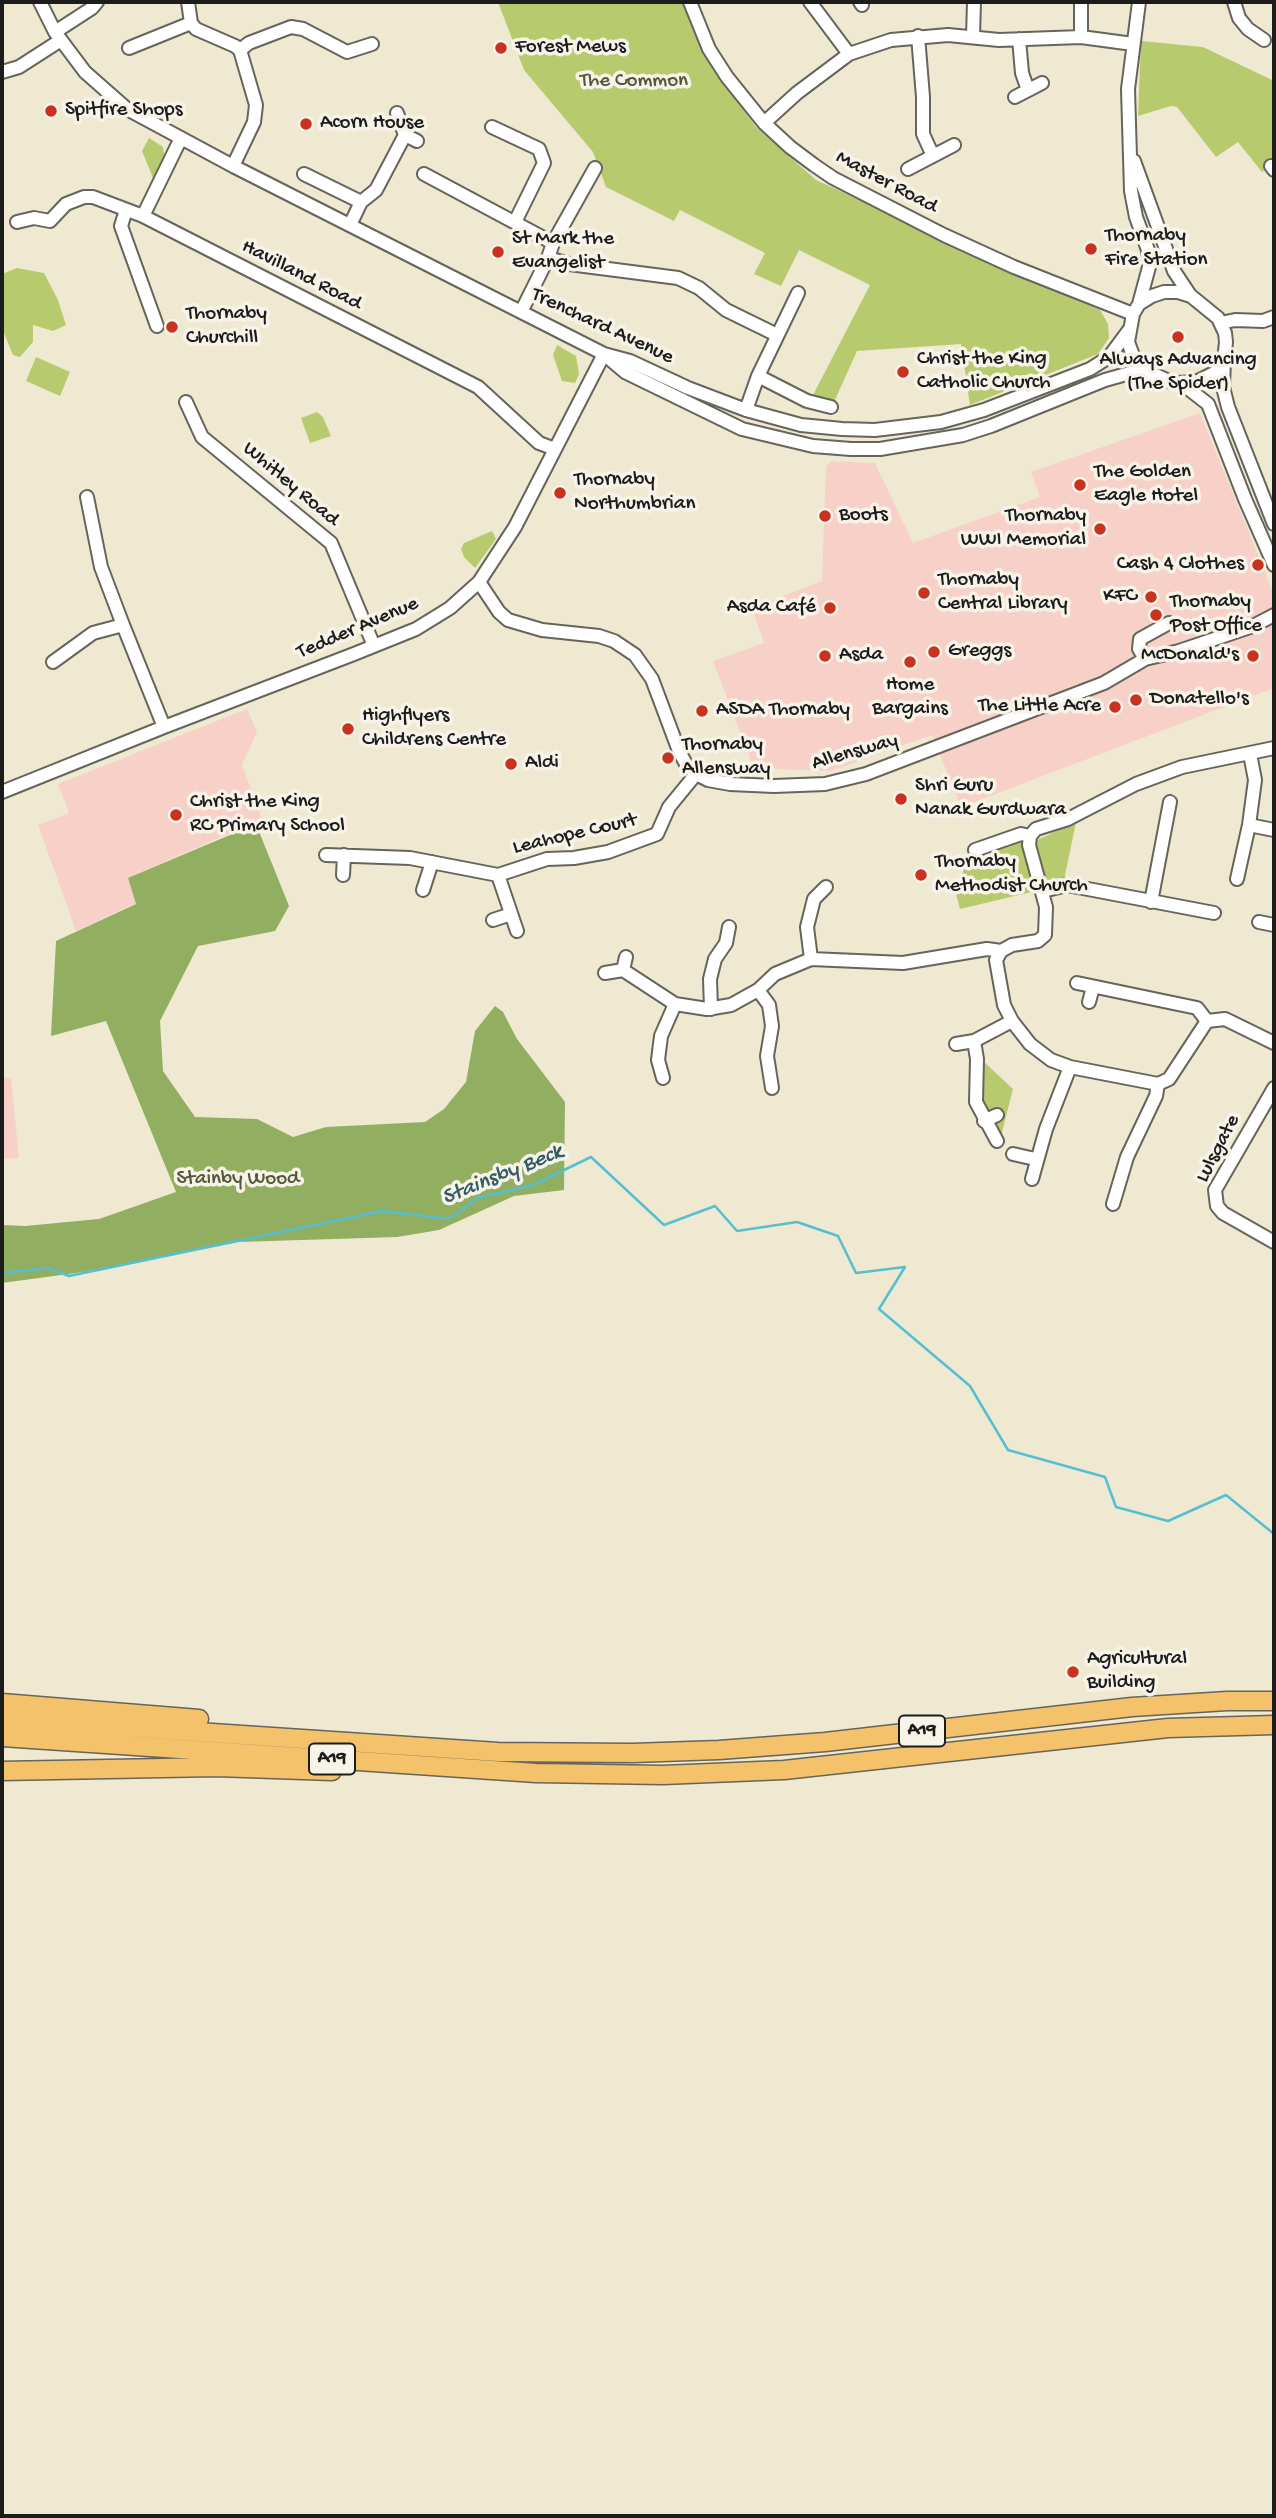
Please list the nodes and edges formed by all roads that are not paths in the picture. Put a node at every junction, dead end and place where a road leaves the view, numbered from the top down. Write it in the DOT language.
graph roads {
  1 [pos="40,2"];
  2 [pos="97,2"];
  3 [pos="188,2"];
  4 [pos="690,2"];
  5 [pos="810,2"];
  6 [pos="974,2"];
  7 [pos="1081,2"];
  8 [pos="1139,2"];
  9 [pos="1234,2"];
  10 [pos="191,23"];
  11 [pos="58,36"];
  12 [pos="918,36"];
  13 [pos="972,37"];
  14 [pos="1081,37"];
  15 [pos="1018,39"];
  16 [pos="1264,40"];
  17 [pos="372,44"];
  18 [pos="1133,44"];
  19 [pos="129,48"];
  20 [pos="240,50"];
  21 [pos="849,54"];
  22 [pos="2,72"];
  23 [pos="1042,83"];
  24 [pos="1028,90"];
  25 [pos="1015,97"];
  26 [pos="397,113"];
  27 [pos="764,122"];
  28 [pos="492,127"];
  29 [pos="181,138"];
  30 [pos="954,145"];
  31 [pos="1131,154"];
  32 [pos="933,156"];
  33 [pos="233,166"];
  34 [pos="595,169"];
  35 [pos="908,169"];
  36 [pos="304,174"];
  37 [pos="424,174"];
  38 [pos="360,202"];
  39 [pos="126,209"];
  40 [pos="143,216"];
  41 [pos="17,222"];
  42 [pos="514,222"];
  43 [pos="350,225"];
  44 [pos="553,243"];
  45 [pos="548,258"];
  46 [pos="798,293"];
  47 [pos="1191,296"];
  48 [pos="1136,309"];
  49 [pos="521,312"];
  50 [pos="1274,317"];
  51 [pos="1221,323"];
  52 [pos="157,326"];
  53 [pos="1129,330"];
  54 [pos="777,335"];
  55 [pos="604,354"];
  56 [pos="1224,360"];
  57 [pos="1149,372"];
  58 [pos="758,376"];
  59 [pos="1181,383"];
  60 [pos="672,388"];
  61 [pos="186,402"];
  62 [pos="831,407"];
  63 [pos="746,410"];
  64 [pos="984,410"];
  65 [pos="991,426"];
  66 [pos="555,449"];
  67 [pos="87,497"];
  68 [pos="1274,524"];
  69 [pos="1274,565"];
  70 [pos="479,582"];
  71 [pos="1274,615"];
  72 [pos="1169,623"];
  73 [pos="124,625"];
  74 [pos="374,646"];
  75 [pos="1145,659"];
  76 [pos="53,662"];
  77 [pos="164,727"];
  78 [pos="1274,748"];
  79 [pos="1250,754"];
  80 [pos="696,774"];
  81 [pos="2,792"];
  82 [pos="1170,802"];
  83 [pos="1249,825"];
  84 [pos="1274,830"];
  85 [pos="1030,836"];
  86 [pos="975,850"];
  87 [pos="326,855"];
  88 [pos="344,855"];
  89 [pos="432,862"];
  90 [pos="498,874"];
  91 [pos="343,875"];
  92 [pos="1237,879"];
  93 [pos="826,887"];
  94 [pos="424,890"];
  95 [pos="1042,891"];
  96 [pos="1151,902"];
  97 [pos="1214,912"];
  98 [pos="511,914"];
  99 [pos="493,920"];
  100 [pos="1259,922"];
  101 [pos="1274,925"];
  102 [pos="729,927"];
  103 [pos="517,930"];
  104 [pos="1001,951"];
  105 [pos="625,957"];
  106 [pos="811,959"];
  107 [pos="624,970"];
  108 [pos="606,973"];
  109 [pos="1077,983"];
  110 [pos="1093,987"];
  111 [pos="758,990"];
  112 [pos="1088,1002"];
  113 [pos="675,1004"];
  114 [pos="711,1009"];
  115 [pos="1012,1021"];
  116 [pos="1207,1021"];
  117 [pos="974,1041"];
  118 [pos="1274,1043"];
  119 [pos="956,1044"];
  120 [pos="1070,1067"];
  121 [pos="782,1068"];
  122 [pos="767,1069"];
  123 [pos="663,1078"];
  124 [pos="1158,1084"];
  125 [pos="772,1088"];
  126 [pos="1274,1088"];
  127 [pos="997,1115"];
  128 [pos="985,1121"];
  129 [pos="997,1141"];
  130 [pos="1013,1154"];
  131 [pos="1035,1159"];
  132 [pos="1031,1179"];
  133 [pos="1119,1196"];
  134 [pos="1274,1242"];
  135 [pos="1274,1701"];
  136 [pos="2,1703"];
  137 [pos="2,1710"];
  138 [pos="2,1719"];
  139 [pos="97,1725"];
  140 [pos="1274,1725"];
  141 [pos="2,1737"];
  142 [pos="569,1752"];
  143 [pos="2,1770"];
  144 [pos="663,1775"];
  1 -- 11 [label="street, Trenchard Avenue"];
  2 -- 11 [label="street"];
  3 -- 10 [label="street"];
  4 -- 27 [label="street, Master Road"];
  5 -- 21 [label="street"];
  6 -- 13 [label="street"];
  7 -- 14 [label="street"];
  8 -- 18 [label="street"];
  9 -- 16 [label="street"];
  10 -- 19 [label="street"];
  10 -- 20 [label="street"];
  11 -- 22 [label="street"];
  11 -- 29 [label="street, Trenchard Avenue"];
  12 -- 13 [label="street"];
  12 -- 21 [label="street"];
  12 -- 32 [label="street"];
  13 -- 15 [label="street"];
  14 -- 15 [label="street"];
  14 -- 18 [label="street"];
  15 -- 24 [label="street"];
  17 -- 20 [label="street"];
  18 -- 31 [label="street"];
  20 -- 33 [label="street"];
  21 -- 27 [label="street"];
  23 -- 24 [label="street"];
  24 -- 25 [label="street"];
  26 -- 38 [label="street"];
  27 -- 48 [label="street, Master Road"];
  28 -- 42 [label="street"];
  29 -- 33 [label="street, Trenchard Avenue"];
  29 -- 40 [label="street"];
  30 -- 32 [label="street"];
  31 -- 47 [label="street"];
  31 -- 48 [label="street"];
  32 -- 35 [label="street"];
  33 -- 43 [label="street, Trenchard Avenue"];
  34 -- 44 [label="street"];
  36 -- 38 [label="street"];
  37 -- 42 [label="street"];
  38 -- 43 [label="street"];
  39 -- 40 [label="street, Havilland Road"];
  39 -- 41 [label="street, Havilland Road"];
  39 -- 52 [label="street"];
  40 -- 66 [label="street, Havilland Road"];
  42 -- 44 [label="street"];
  43 -- 49 [label="street, Trenchard Avenue"];
  44 -- 45 [label="street"];
  45 -- 49 [label="street"];
  45 -- 54 [label="street"];
  46 -- 54 [label="street"];
  47 -- 48 [label="street"];
  47 -- 51 [label="street"];
  48 -- 53 [label="street"];
  49 -- 55 [label="street, Trenchard Avenue"];
  50 -- 51 [label="street"];
  51 -- 56 [label="street"];
  53 -- 57 [label="street"];
  53 -- 64 [label="street, Trenchard Avenue"];
  54 -- 58 [label="street"];
  55 -- 60 [label="street, Trenchard Avenue"];
  55 -- 66 [label="street, Tedder Avenue"];
  56 -- 59 [label="street"];
  56 -- 68 [label="street"];
  57 -- 59 [label="street"];
  57 -- 65 [label="street"];
  58 -- 62 [label="street"];
  58 -- 63 [label="street"];
  59 -- 69 [label="street"];
  60 -- 63 [label="street, Trenchard Avenue"];
  60 -- 65 [label="street"];
  61 -- 74 [label="street, Whitley Road"];
  63 -- 64 [label="street, Trenchard Avenue"];
  64 -- 65 [label="street"];
  66 -- 70 [label="street, Tedder Avenue"];
  67 -- 73 [label="street"];
  70 -- 74 [label="street, Tedder Avenue"];
  70 -- 80 [label="street"];
  71 -- 75 [label="street, Allensway"];
  72 -- 75 [label="street"];
  73 -- 76 [label="street"];
  73 -- 77 [label="street"];
  74 -- 77 [label="street, Tedder Avenue"];
  75 -- 80 [label="street, Allensway"];
  77 -- 81 [label="street, Tedder Avenue"];
  78 -- 79 [label="street"];
  79 -- 83 [label="street"];
  79 -- 85 [label="street"];
  80 -- 90 [label="street, Leahope Court"];
  82 -- 96 [label="street"];
  83 -- 84 [label="street"];
  83 -- 92 [label="street"];
  85 -- 86 [label="street"];
  85 -- 95 [label="street"];
  87 -- 88 [label="street, Leahope Court"];
  88 -- 89 [label="street, Leahope Court"];
  88 -- 91 [label="street"];
  89 -- 90 [label="street, Leahope Court"];
  89 -- 94 [label="street"];
  90 -- 98 [label="street"];
  93 -- 106 [label="street"];
  95 -- 96 [label="street"];
  95 -- 104 [label="street"];
  96 -- 97 [label="street"];
  98 -- 99 [label="street"];
  98 -- 103 [label="street"];
  100 -- 101 [label="street"];
  102 -- 114 [label="street"];
  104 -- 106 [label="street"];
  104 -- 115 [label="street"];
  105 -- 107 [label="street"];
  106 -- 111 [label="street"];
  107 -- 108 [label="street"];
  107 -- 113 [label="street"];
  109 -- 110 [label="street"];
  110 -- 112 [label="street"];
  110 -- 116 [label="street"];
  111 -- 114 [label="street"];
  111 -- 122 [label="street"];
  113 -- 114 [label="street"];
  113 -- 123 [label="street"];
  115 -- 117 [label="street"];
  115 -- 120 [label="street"];
  116 -- 118 [label="street"];
  116 -- 124 [label="street"];
  117 -- 119 [label="street"];
  117 -- 128 [label="street"];
  120 -- 124 [label="street"];
  120 -- 131 [label="street"];
  121 -- 122 [label="street"];
  122 -- 125 [label="street"];
  124 -- 133 [label="street"];
  126 -- 134 [label="street, Lulsgate"];
  127 -- 128 [label="street"];
  128 -- 129 [label="street"];
  130 -- 131 [label="street"];
  131 -- 132 [label="street"];
  135 -- 142 [label="highway, A19"];
  136 -- 142 [label="highway"];
  137 -- 139 [label="highway"];
  138 -- 139 [label="highway, A19"];
  139 -- 142 [label="highway, A19"];
  140 -- 144 [label="highway, A19"];
  141 -- 144 [label="highway, A19"];
  143 -- 144 [label="highway"];
}
